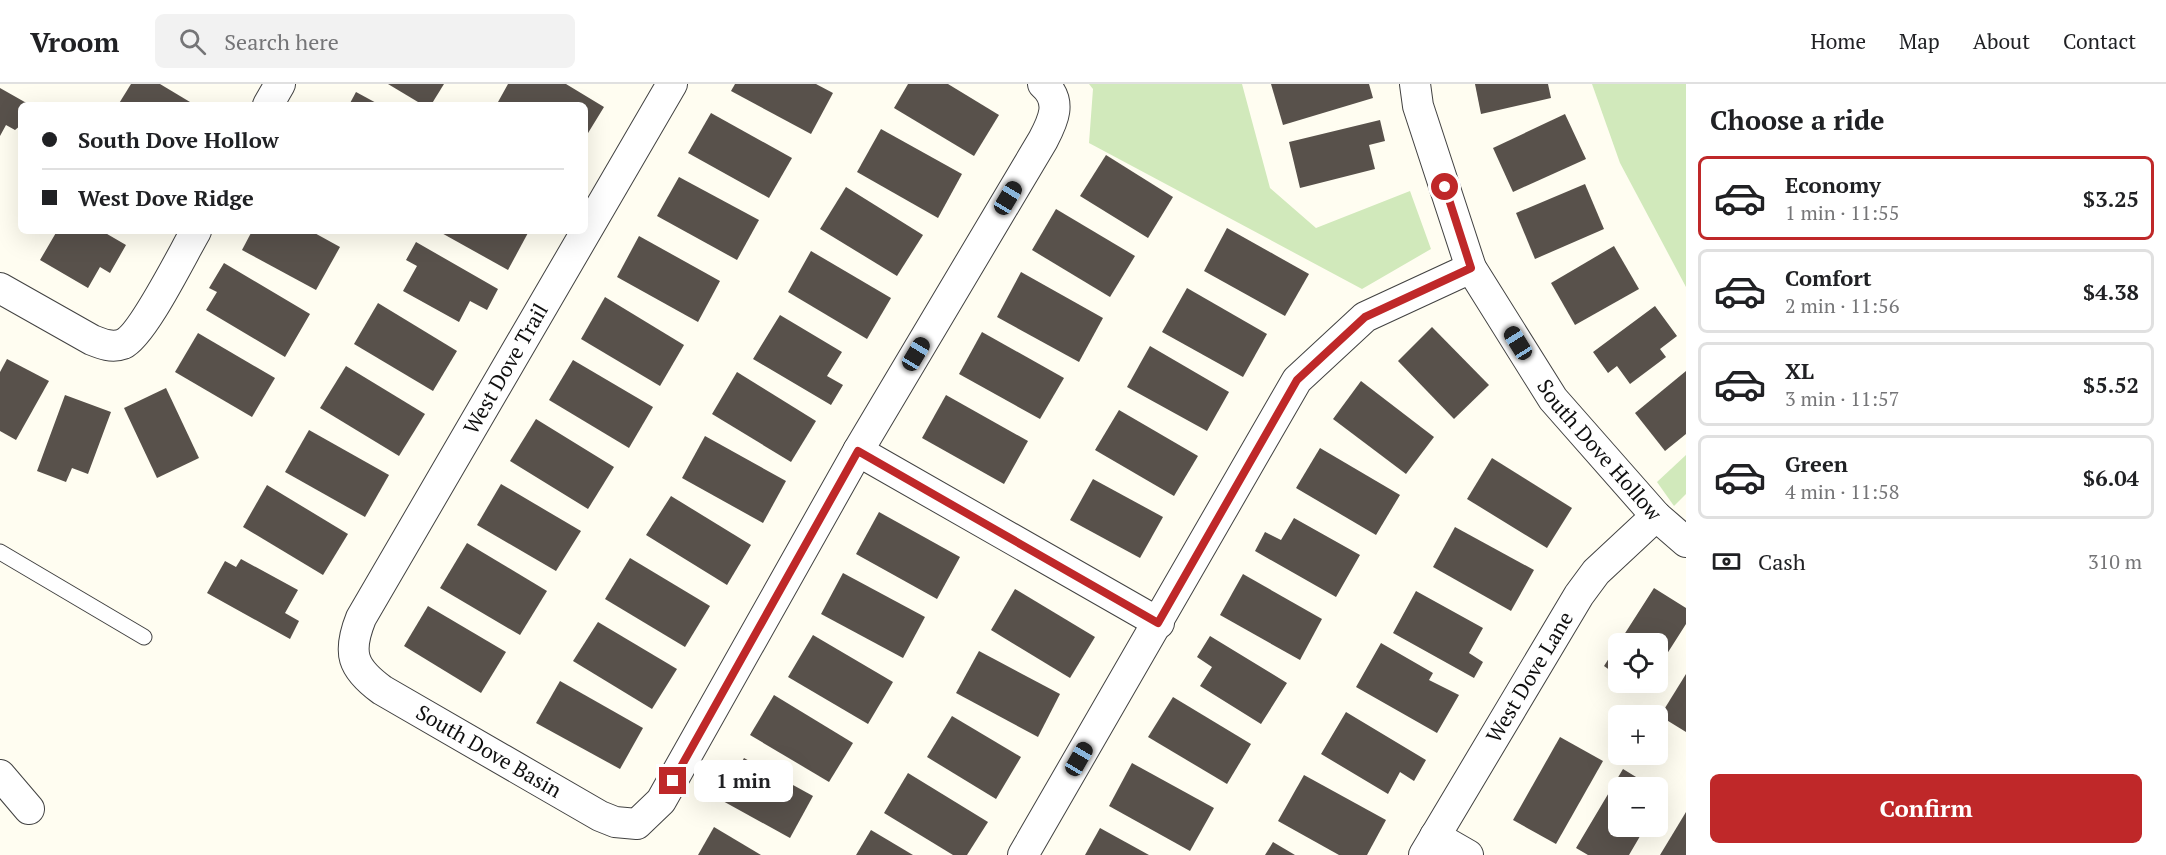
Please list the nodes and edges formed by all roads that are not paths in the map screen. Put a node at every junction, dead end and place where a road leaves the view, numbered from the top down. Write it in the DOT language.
graph roads {
  1 [pos="280,84"];
  2 [pos="672,84"];
  3 [pos="1415,84"];
  4 [pos="1049,93"];
  5 [pos="270,102"];
  6 [pos="588,228"];
  7 [pos="194,234"];
  8 [pos="585,234"];
  9 [pos="1471,268"];
  10 [pos="0,288"];
  11 [pos="858,451"];
  12 [pos="1656,516"];
  13 [pos="1686,542"];
  14 [pos="0,552"];
  15 [pos="1158,623"];
  16 [pos="144,637"];
  17 [pos="353,658"];
  18 [pos="0,775"];
  19 [pos="29,809"];
  20 [pos="1429,846"];
  21 [pos="1023,855"];
  22 [pos="1468,855"];
  1 -- 5 [label="street"];
  2 -- 6 [label="street, West Dove Trail"];
  3 -- 9 [label="street, South Dove Hollow"];
  4 -- 11 [label="street"];
  7 -- 10 [label="street"];
  8 -- 17 [label="street, West Dove Trail"];
  9 -- 12 [label="street, South Dove Hollow"];
  9 -- 15 [label="street"];
  11 -- 15 [label="street"];
  11 -- 17 [label="street, South Dove Basin"];
  12 -- 13 [label="street, South Dove Hollow"];
  12 -- 20 [label="street, West Dove Lane"];
  14 -- 16 [label="lane"];
  15 -- 21 [label="street"];
  18 -- 19 [label="street"];
  20 -- 22 [label="street"];
}
